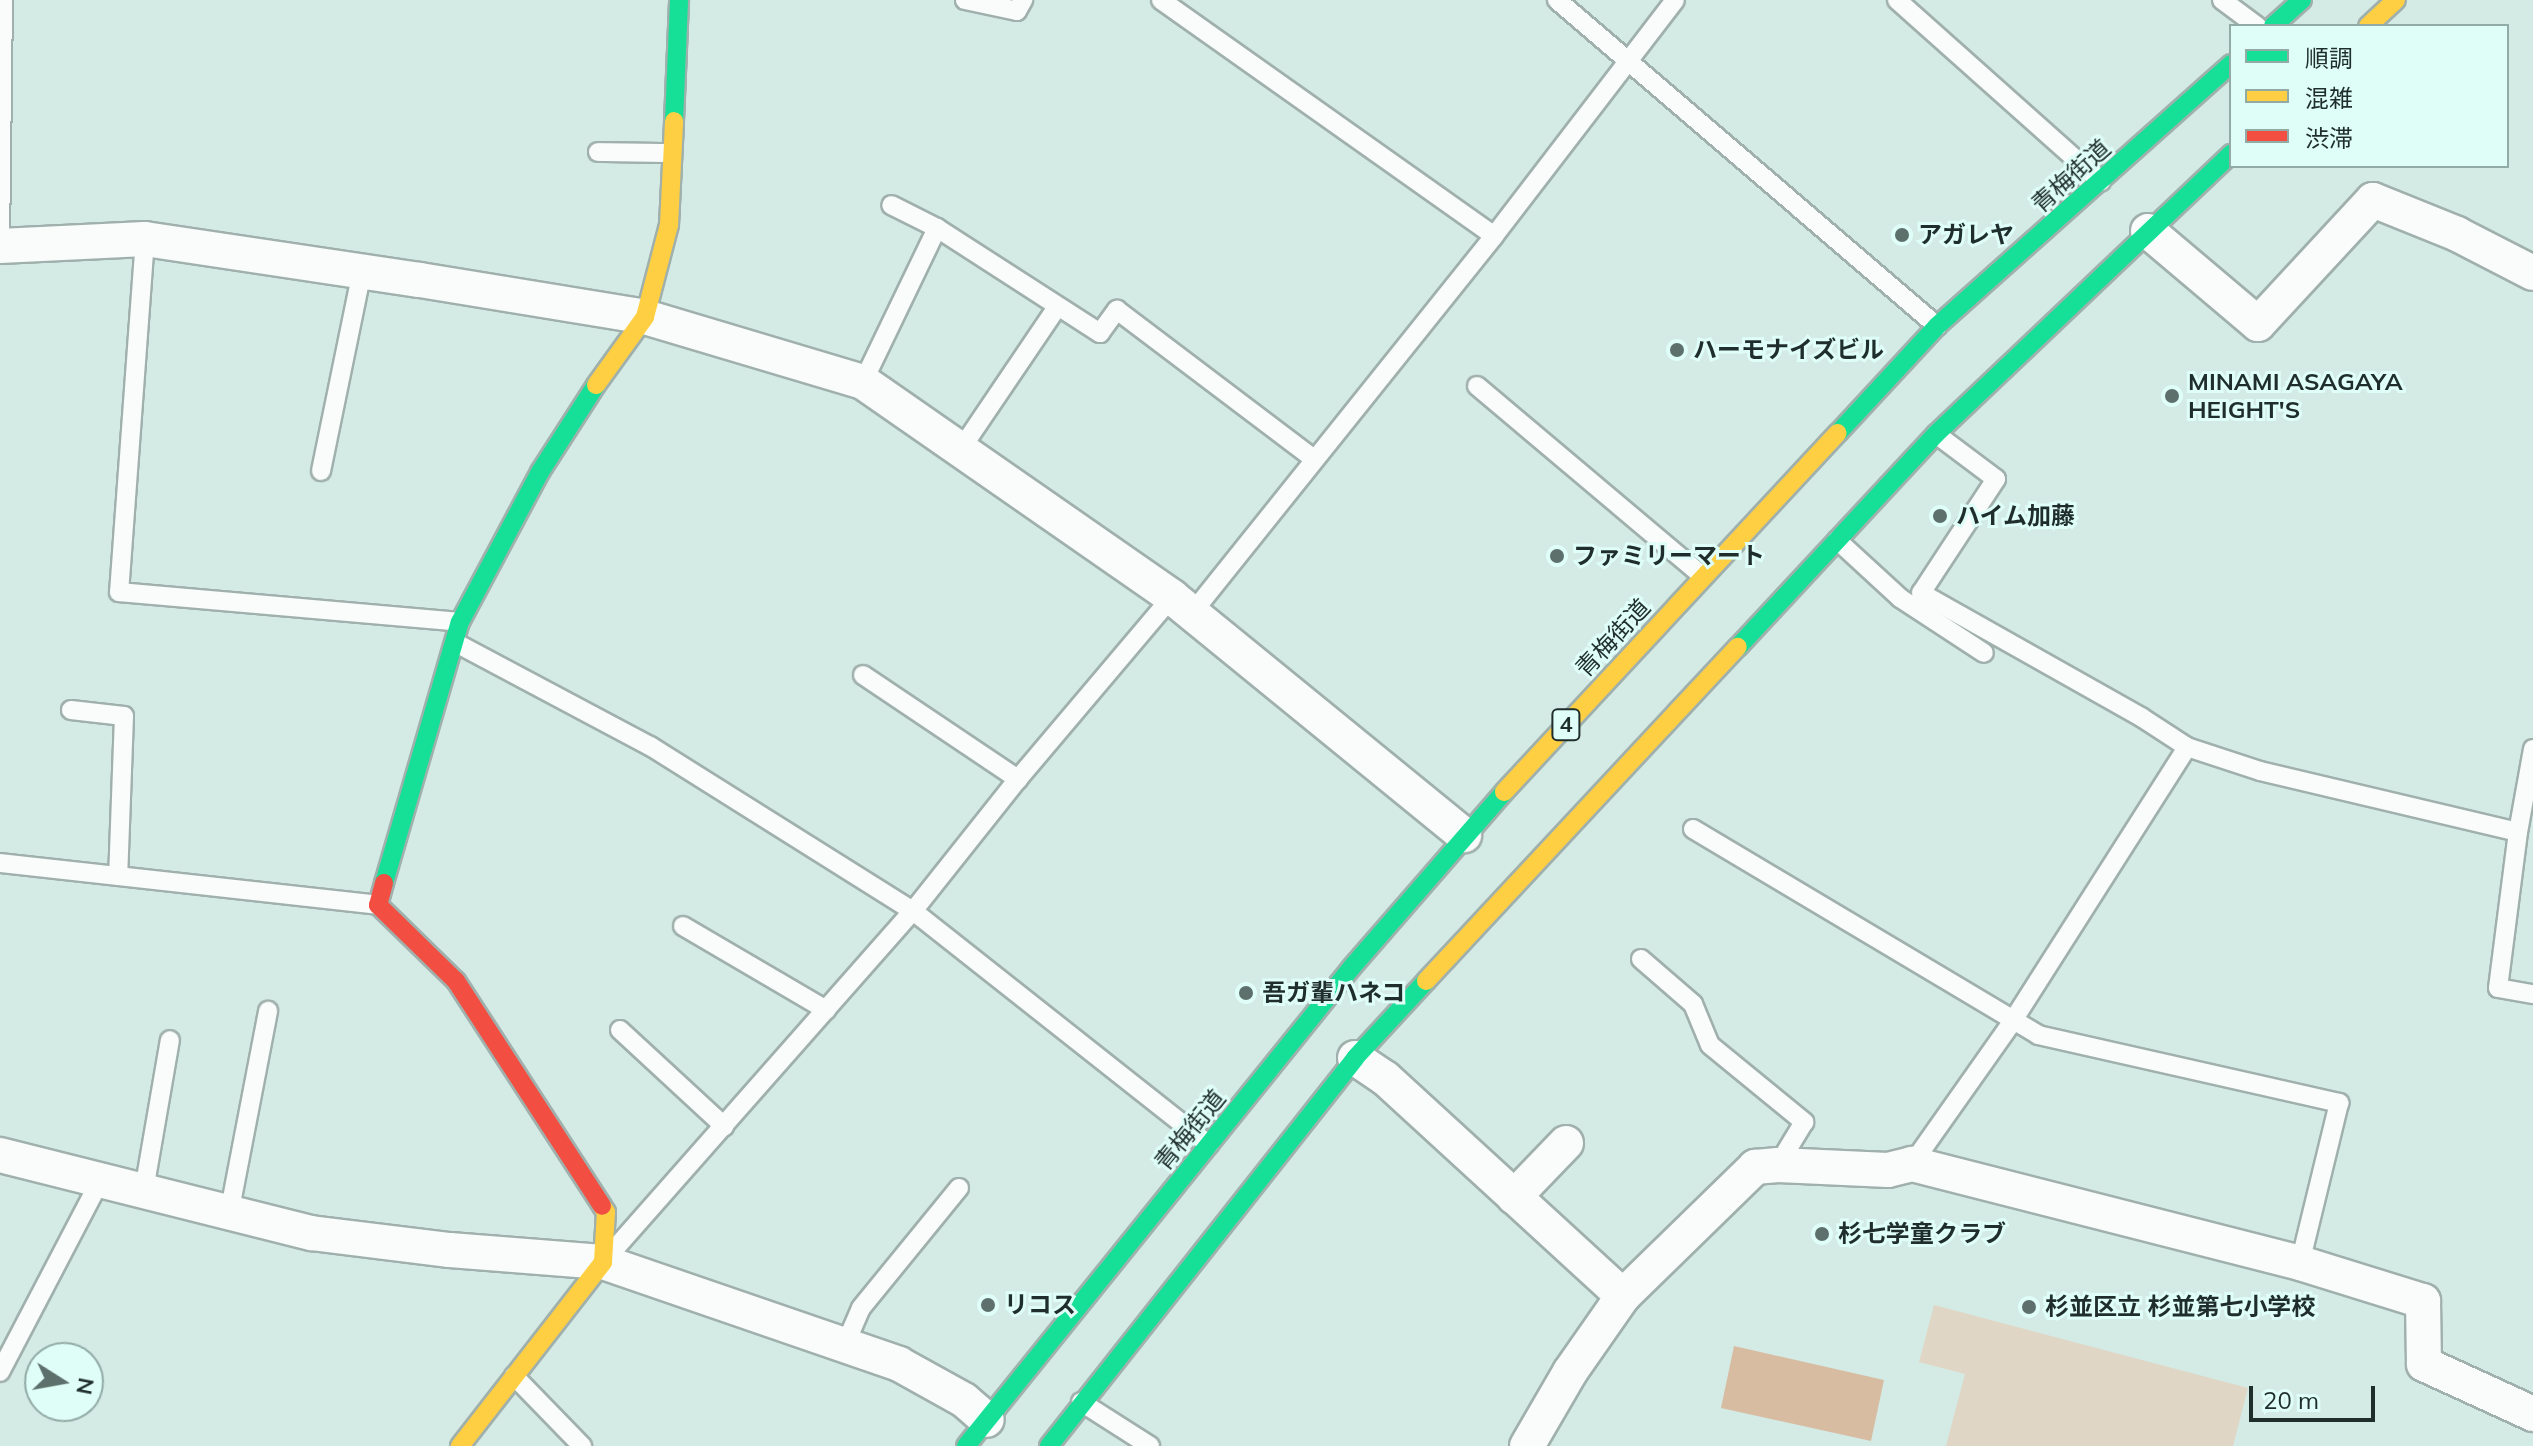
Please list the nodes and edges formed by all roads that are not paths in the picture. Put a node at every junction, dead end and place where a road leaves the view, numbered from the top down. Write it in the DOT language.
graph roads {
  1 [pos="3,0"];
  2 [pos="679,0"];
  3 [pos="965,0"];
  4 [pos="1023,0"];
  5 [pos="1161,0"];
  6 [pos="1557,0"];
  7 [pos="1675,0"];
  8 [pos="1897,0"];
  9 [pos="2222,0"];
  10 [pos="2302,0"];
  11 [pos="2396,0"];
  12 [pos="2254,24"];
  13 [pos="2275,24"];
  14 [pos="2370,24"];
  15 [pos="1629,59"];
  16 [pos="2229,66"];
  17 [pos="598,152"];
  18 [pos="672,153"];
  19 [pos="2229,156"];
  20 [pos="2101,182"];
  21 [pos="891,205"];
  22 [pos="937,228"];
  23 [pos="2148,231"];
  24 [pos="1494,236"];
  25 [pos="145,239"];
  26 [pos="0,246"];
  27 [pos="362,271"];
  28 [pos="2533,273"];
  29 [pos="1057,307"];
  30 [pos="645,317"];
  31 [pos="1937,326"];
  32 [pos="863,382"];
  33 [pos="1477,386"];
  34 [pos="1936,434"];
  35 [pos="961,449"];
  36 [pos="1313,458"];
  37 [pos="321,471"];
  38 [pos="1837,540"];
  39 [pos="1703,576"];
  40 [pos="1182,605"];
  41 [pos="460,622"];
  42 [pos="456,643"];
  43 [pos="1984,653"];
  44 [pos="863,675"];
  45 [pos="71,710"];
  46 [pos="2187,747"];
  47 [pos="2533,749"];
  48 [pos="1018,779"];
  49 [pos="1693,829"];
  50 [pos="2518,832"];
  51 [pos="1464,835"];
  52 [pos="0,863"];
  53 [pos="118,876"];
  54 [pos="378,905"];
  55 [pos="913,911"];
  56 [pos="683,926"];
  57 [pos="1641,959"];
  58 [pos="2533,994"];
  59 [pos="826,1010"];
  60 [pos="268,1011"];
  61 [pos="2012,1022"];
  62 [pos="620,1030"];
  63 [pos="170,1040"];
  64 [pos="1355,1058"];
  65 [pos="724,1126"];
  66 [pos="1566,1143"];
  67 [pos="1209,1145"];
  68 [pos="0,1155"];
  69 [pos="1912,1164"];
  70 [pos="1778,1165"];
  71 [pos="100,1181"];
  72 [pos="959,1188"];
  73 [pos="144,1190"];
  74 [pos="1514,1197"];
  75 [pos="229,1214"];
  76 [pos="603,1262"];
  77 [pos="2300,1263"];
  78 [pos="1623,1296"];
  79 [pos="845,1345"];
  80 [pos="0,1372"];
  81 [pos="514,1376"];
  82 [pos="1081,1402"];
  83 [pos="2533,1414"];
  84 [pos="976,1433"];
  85 [pos="460,1446"];
  86 [pos="582,1446"];
  87 [pos="1049,1446"];
  88 [pos="1150,1446"];
  89 [pos="1527,1446"];
  1 -- 26 [label="lane"];
  2 -- 18 [label="main road"];
  3 -- 4 [label="lane"];
  5 -- 24 [label="lane"];
  6 -- 15 [label="lane"];
  7 -- 15 [label="lane"];
  8 -- 20 [label="lane"];
  9 -- 12 [label="lane"];
  10 -- 13 [label="main road"];
  11 -- 14 [label="main road"];
  15 -- 24 [label="lane"];
  15 -- 31 [label="lane"];
  16 -- 20 [label="main road, 青梅街道 / 4"];
  17 -- 18 [label="lane"];
  18 -- 30 [label="main road"];
  19 -- 23 [label="main road"];
  20 -- 31 [label="main road, 青梅街道 / 4"];
  21 -- 22 [label="lane"];
  22 -- 29 [label="lane"];
  22 -- 32 [label="lane"];
  23 -- 28 [label="street"];
  23 -- 34 [label="main road"];
  24 -- 36 [label="lane"];
  25 -- 26 [label="street"];
  25 -- 27 [label="street"];
  25 -- 41 [label="lane"];
  27 -- 30 [label="street"];
  27 -- 37 [label="lane"];
  29 -- 35 [label="lane"];
  29 -- 36 [label="lane"];
  30 -- 32 [label="street"];
  30 -- 41 [label="main road"];
  31 -- 39 [label="main road, 青梅街道 / 4"];
  32 -- 35 [label="street"];
  33 -- 39 [label="lane"];
  34 -- 38 [label="main road"];
  34 -- 46 [label="lane"];
  35 -- 40 [label="street"];
  36 -- 40 [label="lane"];
  38 -- 43 [label="lane"];
  38 -- 64 [label="main road"];
  39 -- 51 [label="main road, 青梅街道 / 4"];
  40 -- 48 [label="lane"];
  40 -- 51 [label="street"];
  41 -- 42 [label="main road"];
  42 -- 54 [label="main road"];
  42 -- 55 [label="lane"];
  44 -- 48 [label="lane"];
  45 -- 53 [label="lane"];
  46 -- 50 [label="lane"];
  46 -- 61 [label="lane"];
  47 -- 50 [label="lane"];
  48 -- 55 [label="lane"];
  49 -- 61 [label="lane"];
  50 -- 58 [label="lane"];
  51 -- 67 [label="main road, 青梅街道 / 4"];
  52 -- 53 [label="lane"];
  53 -- 54 [label="lane"];
  54 -- 76 [label="main road"];
  55 -- 59 [label="lane"];
  55 -- 67 [label="lane"];
  56 -- 59 [label="lane"];
  57 -- 70 [label="lane"];
  59 -- 65 [label="lane"];
  60 -- 75 [label="lane"];
  61 -- 69 [label="lane"];
  61 -- 77 [label="lane"];
  62 -- 65 [label="lane"];
  63 -- 73 [label="lane"];
  64 -- 74 [label="street"];
  64 -- 82 [label="main road"];
  65 -- 76 [label="lane"];
  66 -- 74 [label="street"];
  67 -- 84 [label="main road, 青梅街道 / 4"];
  68 -- 71 [label="street"];
  69 -- 70 [label="street"];
  69 -- 77 [label="street"];
  70 -- 78 [label="street"];
  71 -- 73 [label="street"];
  71 -- 80 [label="lane"];
  72 -- 79 [label="lane"];
  73 -- 75 [label="street"];
  74 -- 78 [label="street"];
  75 -- 76 [label="street"];
  76 -- 79 [label="street"];
  76 -- 81 [label="main road"];
  77 -- 83 [label="street"];
  78 -- 89 [label="street"];
  79 -- 84 [label="street"];
  81 -- 85 [label="main road"];
  81 -- 86 [label="lane"];
  82 -- 87 [label="main road"];
  82 -- 88 [label="lane"];
}
